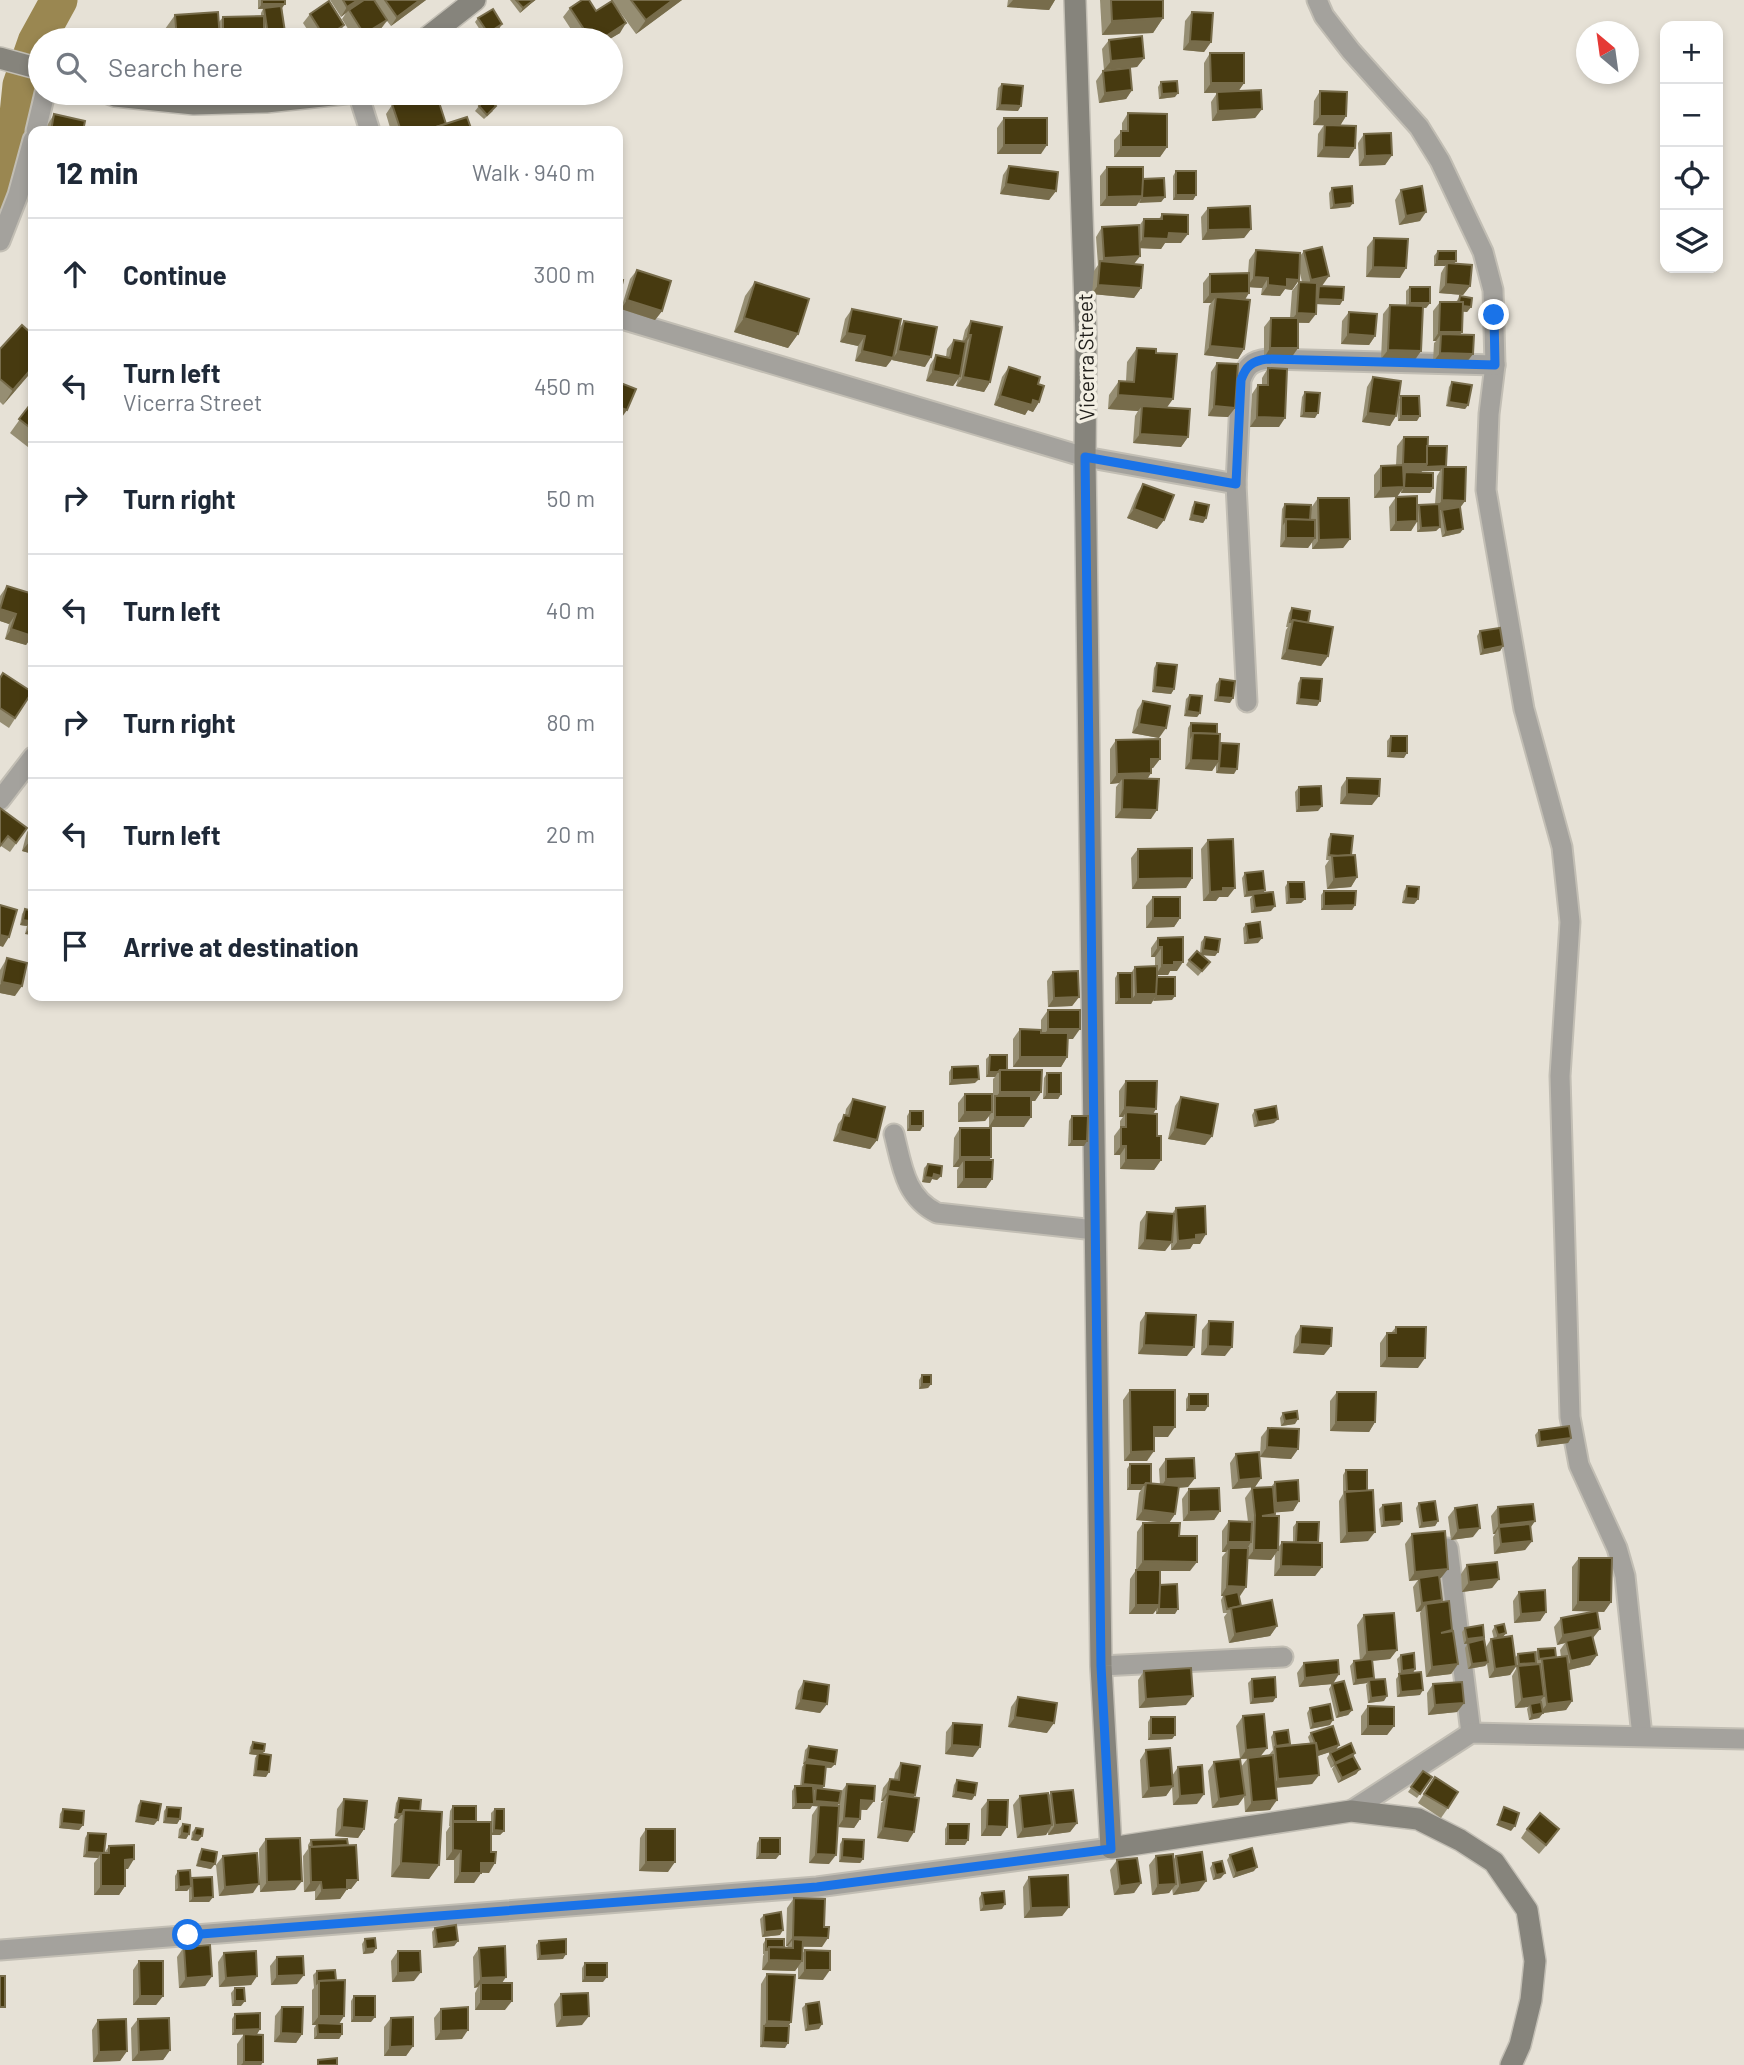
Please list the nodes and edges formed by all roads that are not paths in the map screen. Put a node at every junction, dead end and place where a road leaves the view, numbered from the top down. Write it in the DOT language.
graph roads {
  1 [pos="475,0"];
  2 [pos="1075,0"];
  3 [pos="1317,0"];
  4 [pos="439,28"];
  5 [pos="3,59"];
  6 [pos="28,65"];
  7 [pos="42,105"];
  8 [pos="362,105"];
  9 [pos="37,126"];
  10 [pos="368,126"];
  11 [pos="28,158"];
  12 [pos="0,241"];
  13 [pos="623,319"];
  14 [pos="1495,365"];
  15 [pos="1085,457"];
  16 [pos="1236,484"];
  17 [pos="1247,702"];
  18 [pos="28,764"];
  19 [pos="0,800"];
  20 [pos="894,1134"];
  21 [pos="1096,1230"];
  22 [pos="1448,1548"];
  23 [pos="1283,1657"];
  24 [pos="1101,1666"];
  25 [pos="1471,1732"];
  26 [pos="1642,1736"];
  27 [pos="1744,1739"];
  28 [pos="1351,1811"];
  29 [pos="1111,1849"];
  30 [pos="0,1950"];
  31 [pos="1511,2065"];
  1 -- 4 [label="main road"];
  2 -- 15 [label="main road, Vicerra Street"];
  3 -- 14 [label="street"];
  5 -- 6 [label="main road"];
  7 -- 9 [label="street"];
  8 -- 10 [label="street"];
  11 -- 12 [label="street"];
  13 -- 15 [label="street"];
  14 -- 16 [label="street"];
  14 -- 26 [label="street"];
  15 -- 16 [label="street"];
  15 -- 21 [label="main road, Vicerra Street"];
  16 -- 17 [label="street"];
  18 -- 19 [label="street"];
  20 -- 21 [label="street"];
  21 -- 24 [label="main road, Vicerra Street"];
  22 -- 25 [label="street"];
  23 -- 24 [label="street"];
  24 -- 29 [label="main road, Vicerra Street"];
  25 -- 26 [label="street"];
  25 -- 28 [label="street"];
  26 -- 27 [label="street"];
  28 -- 29 [label="main road"];
  28 -- 31 [label="main road"];
  29 -- 30 [label="street"];
}
